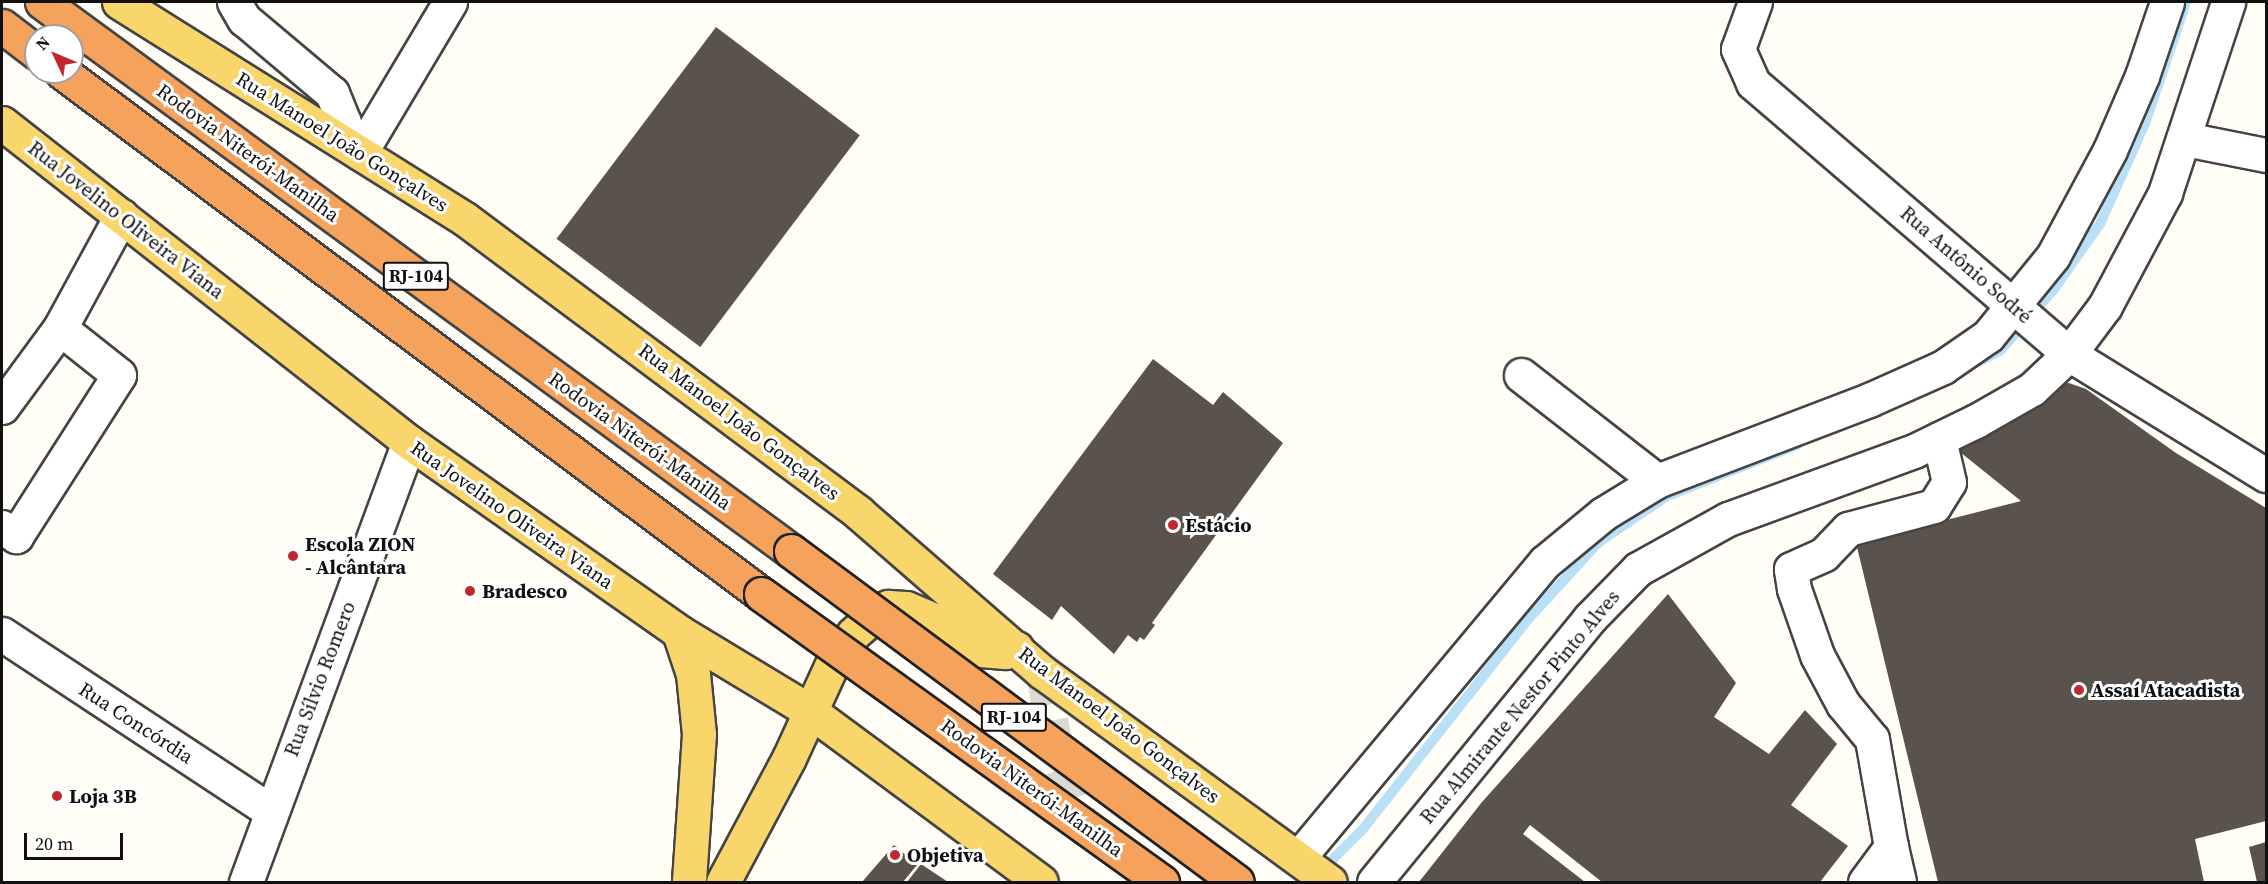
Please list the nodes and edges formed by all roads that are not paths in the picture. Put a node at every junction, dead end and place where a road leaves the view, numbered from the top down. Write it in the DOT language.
graph roads {
  1 [pos="42,2"];
  2 [pos="119,2"];
  3 [pos="234,2"];
  4 [pos="450,2"];
  5 [pos="1755,2"];
  6 [pos="2167,2"];
  7 [pos="2228,2"];
  8 [pos="2,26"];
  9 [pos="24,43"];
  10 [pos="79,84"];
  11 [pos="2,123"];
  12 [pos="2185,139"];
  13 [pos="350,146"];
  14 [pos="2266,155"];
  15 [pos="121,216"];
  16 [pos="2025,315"];
  17 [pos="60,328"];
  18 [pos="2069,354"];
  19 [pos="1521,375"];
  20 [pos="2,407"];
  21 [pos="1938,439"];
  22 [pos="409,442"];
  23 [pos="2266,475"];
  24 [pos="1657,481"];
  25 [pos="2,526"];
  26 [pos="679,632"];
  27 [pos="2,634"];
  28 [pos="1016,648"];
  29 [pos="810,711"];
  30 [pos="270,811"];
  31 [pos="1891,847"];
  32 [pos="1313,868"];
  33 [pos="246,882"];
  34 [pos="689,882"];
  35 [pos="723,882"];
  36 [pos="1041,882"];
  37 [pos="1162,882"];
  38 [pos="1237,882"];
  39 [pos="1374,882"];
  40 [pos="1865,882"];
  41 [pos="1899,882"];
  1 -- 38 [label="highway, Rodovia Niterói-Manilha / RJ-104, bridge"];
  2 -- 13 [label="main road, Rua Manoel João Gonçalves"];
  3 -- 13 [label="street"];
  4 -- 13 [label="street"];
  5 -- 16 [label="street, Rua Antônio Sodré"];
  6 -- 16 [label="street"];
  7 -- 12 [label="street, Rua Almirante Nestor Pinto Alves"];
  8 -- 9 [label="highway"];
  10 -- 37 [label="highway, Rodovia Niterói-Manilha / RJ-104, bridge"];
  11 -- 15 [label="main road, Rua Jovelino Oliveira Viana"];
  12 -- 14 [label="street"];
  12 -- 18 [label="street, Rua Almirante Nestor Pinto Alves"];
  13 -- 28 [label="main road, Rua Manoel João Gonçalves"];
  15 -- 17 [label="street"];
  15 -- 22 [label="main road, Rua Jovelino Oliveira Viana"];
  16 -- 18 [label="street, Rua Antônio Sodré"];
  16 -- 24 [label="street"];
  17 -- 20 [label="street"];
  17 -- 25 [label="street"];
  18 -- 21 [label="street, Rua Almirante Nestor Pinto Alves"];
  18 -- 23 [label="street, Rua Antônio Sodré"];
  19 -- 24 [label="street"];
  21 -- 31 [label="street"];
  21 -- 39 [label="street, Rua Almirante Nestor Pinto Alves"];
  22 -- 26 [label="main road, Rua Jovelino Oliveira Viana"];
  22 -- 30 [label="street, Rua Sílvio Romero"];
  24 -- 32 [label="street"];
  26 -- 29 [label="main road, Rua Jovelino Oliveira Viana"];
  26 -- 34 [label="main road"];
  27 -- 30 [label="street, Rua Concórdia"];
  28 -- 29 [label="main road"];
  28 -- 32 [label="main road, Rua Manoel João Gonçalves"];
  29 -- 35 [label="main road"];
  29 -- 36 [label="main road, Rua Jovelino Oliveira Viana"];
  30 -- 33 [label="street, Rua Sílvio Romero"];
  31 -- 40 [label="street"];
  31 -- 41 [label="street"];
}
